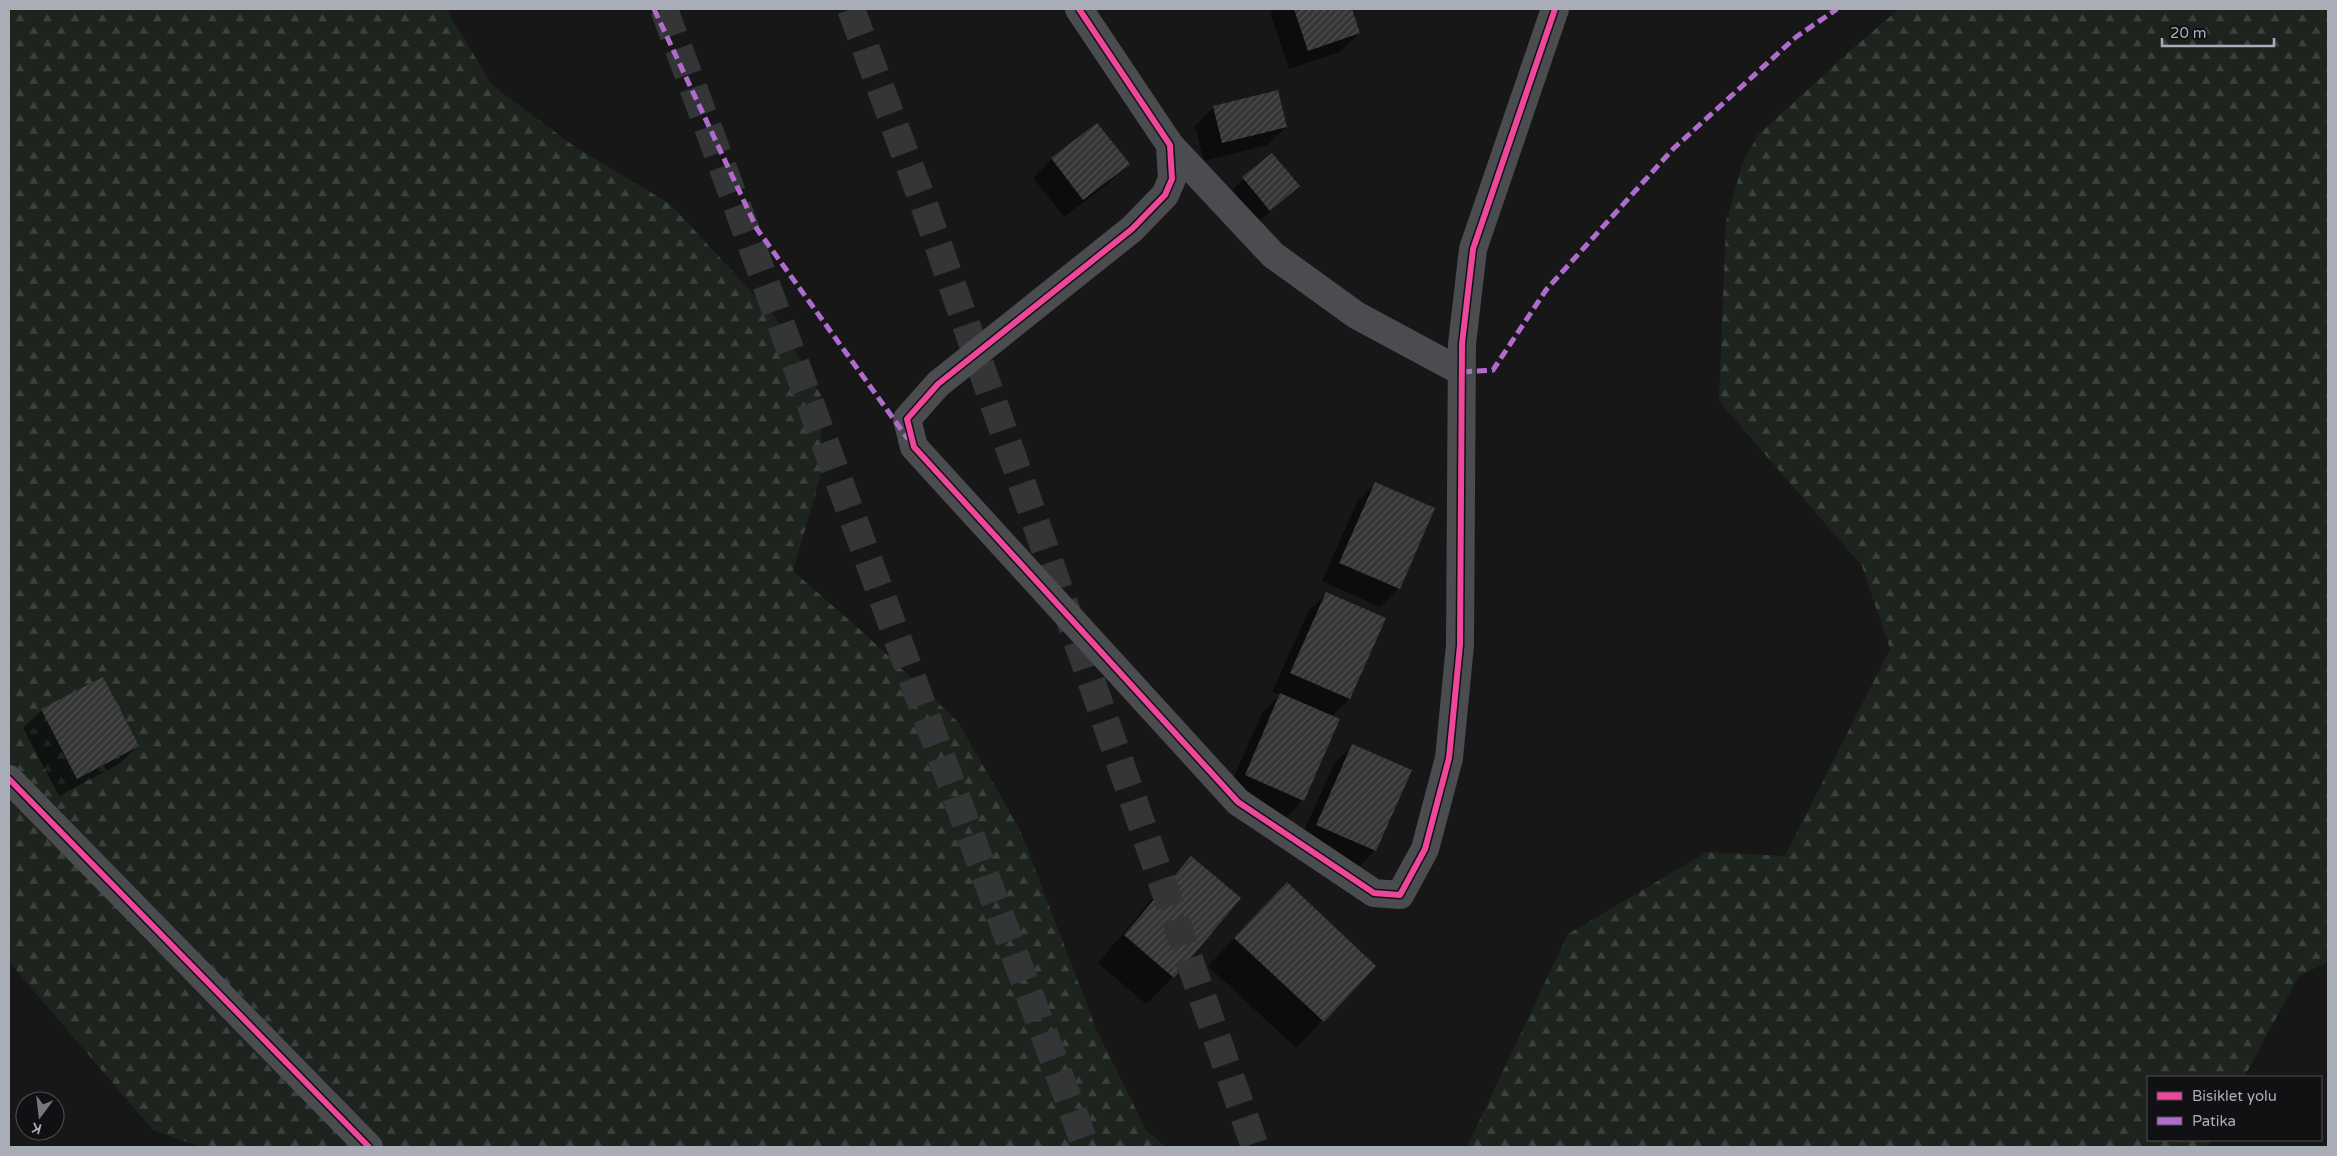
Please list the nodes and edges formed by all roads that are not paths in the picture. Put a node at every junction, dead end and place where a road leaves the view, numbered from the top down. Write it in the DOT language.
graph roads {
  1 [pos="1079,9"];
  2 [pos="1554,9"];
  3 [pos="1170,145"];
  4 [pos="1462,372"];
  5 [pos="9,779"];
  6 [pos="369,1147"];
  1 -- 3 [label="street"];
  2 -- 4 [label="street"];
  3 -- 4 [label="street"];
  3 -- 4 [label="street"];
  5 -- 6 [label="street"];
}
